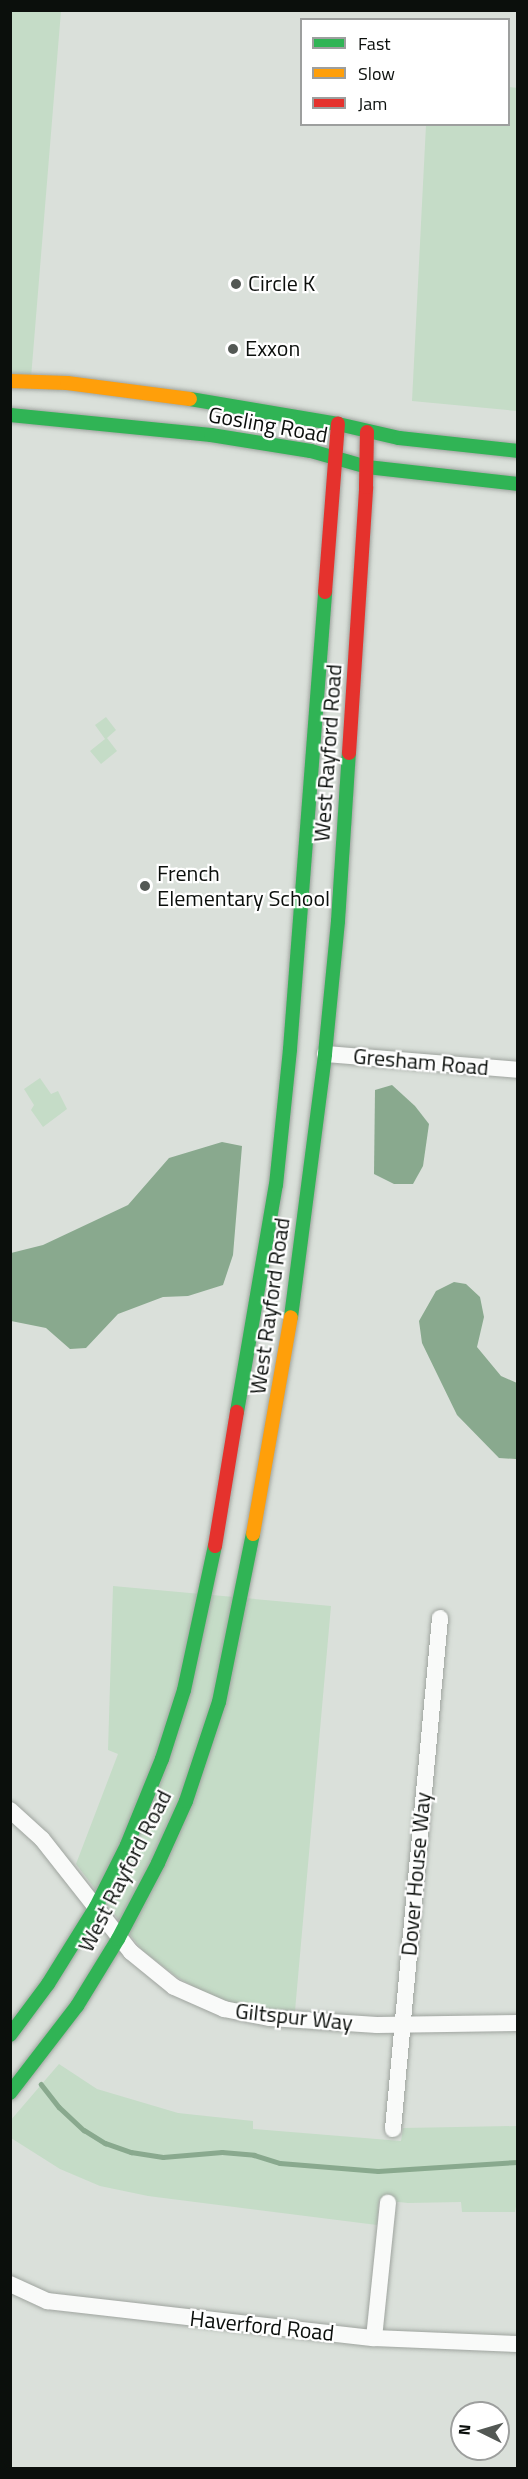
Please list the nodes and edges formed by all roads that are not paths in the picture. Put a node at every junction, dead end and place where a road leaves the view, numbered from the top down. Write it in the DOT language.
graph roads {
  1 [pos="10,381"];
  2 [pos="10,415"];
  3 [pos="338,424"];
  4 [pos="367,432"];
  5 [pos="518,451"];
  6 [pos="336,458"];
  7 [pos="367,467"];
  8 [pos="518,484"];
  9 [pos="325,1054"];
  10 [pos="518,1070"];
  11 [pos="230,1516"];
  12 [pos="257,1521"];
  13 [pos="440,1618"];
  14 [pos="10,1810"];
  15 [pos="96,1907"];
  16 [pos="118,1939"];
  17 [pos="518,2024"];
  18 [pos="403,2025"];
  19 [pos="10,2035"];
  20 [pos="10,2093"];
  21 [pos="393,2129"];
  22 [pos="388,2203"];
  23 [pos="10,2284"];
  24 [pos="374,2338"];
  25 [pos="518,2344"];
  1 -- 3 [label="main road, Gosling Road"];
  2 -- 6 [label="main road, Gosling Road"];
  3 -- 4 [label="main road, Gosling Road"];
  3 -- 6 [label="main road, West Rayford Road"];
  4 -- 5 [label="main road, Gosling Road"];
  4 -- 7 [label="main road, West Rayford Road"];
  6 -- 7 [label="main road, Gosling Road"];
  6 -- 11 [label="main road, West Rayford Road"];
  7 -- 8 [label="main road, Gosling Road"];
  7 -- 9 [label="main road, West Rayford Road"];
  9 -- 10 [label="street, Gresham Road"];
  9 -- 12 [label="main road, West Rayford Road"];
  11 -- 12 [label="main road"];
  11 -- 15 [label="main road, West Rayford Road"];
  12 -- 16 [label="main road, West Rayford Road"];
  13 -- 18 [label="street, Dover House Way"];
  14 -- 15 [label="street, Giltspur Way"];
  15 -- 16 [label="street, Giltspur Way"];
  15 -- 19 [label="main road, West Rayford Road"];
  16 -- 18 [label="street, Giltspur Way"];
  16 -- 20 [label="main road, West Rayford Road"];
  17 -- 18 [label="street, Giltspur Way"];
  18 -- 21 [label="street, Dover House Way"];
  22 -- 24 [label="street"];
  23 -- 24 [label="street, Haverford Road"];
  24 -- 25 [label="street, Haverford Road"];
}
